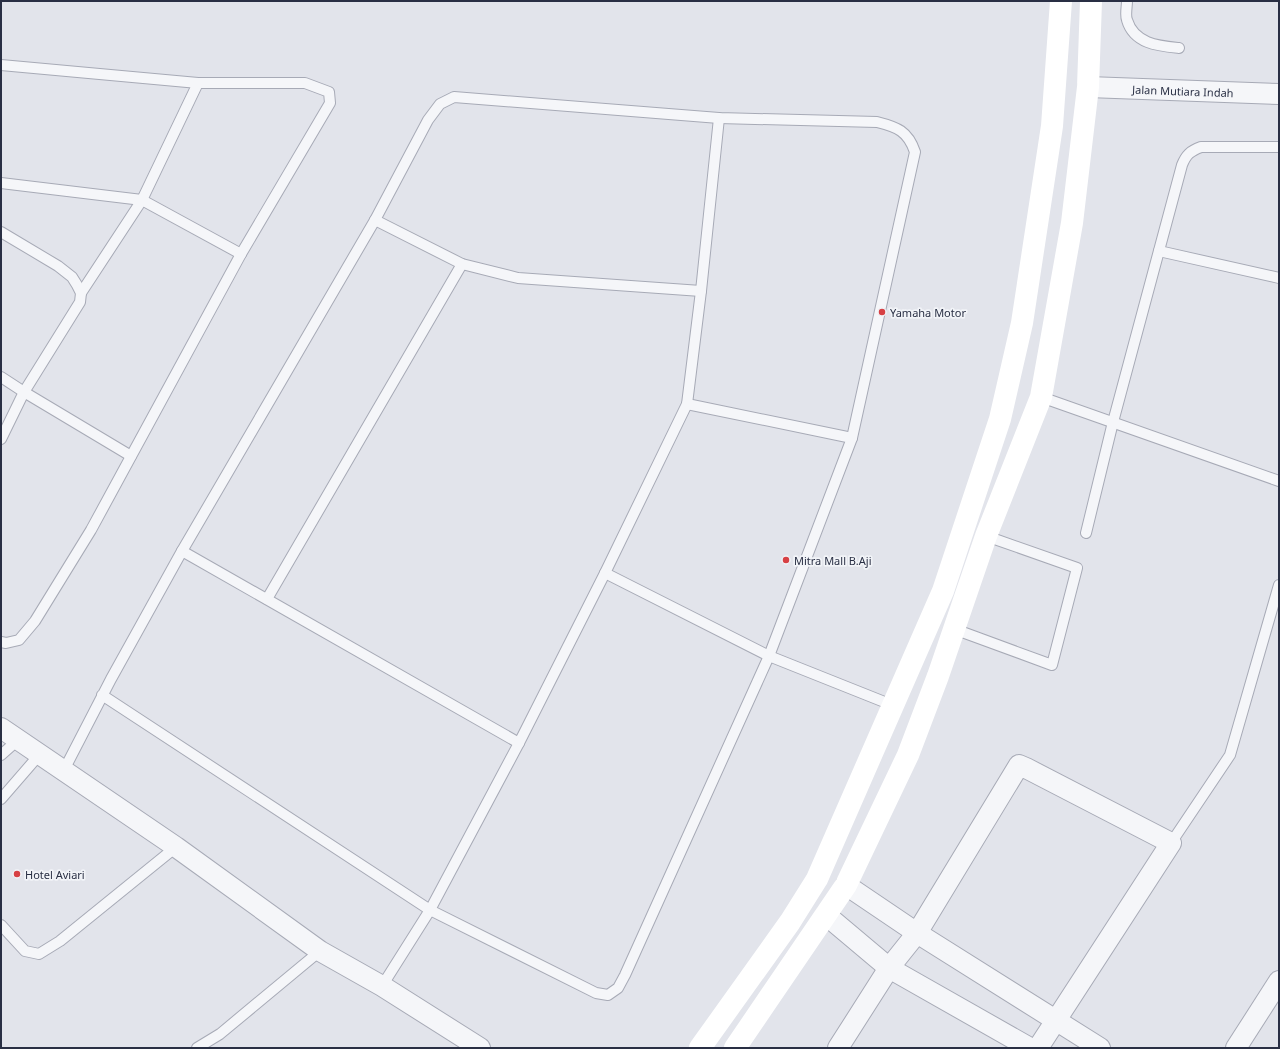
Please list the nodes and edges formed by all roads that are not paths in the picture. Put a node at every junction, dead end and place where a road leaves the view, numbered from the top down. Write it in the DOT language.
graph roads {
  1 [pos="1061,1"];
  2 [pos="1091,1"];
  3 [pos="1127,1"];
  4 [pos="1179,48"];
  5 [pos="1,65"];
  6 [pos="198,83"];
  7 [pos="1088,87"];
  8 [pos="1279,94"];
  9 [pos="719,118"];
  10 [pos="1279,147"];
  11 [pos="1,183"];
  12 [pos="142,200"];
  13 [pos="375,220"];
  14 [pos="1,232"];
  15 [pos="1159,251"];
  16 [pos="241,254"];
  17 [pos="462,264"];
  18 [pos="1279,278"];
  19 [pos="701,291"];
  20 [pos="81,294"];
  21 [pos="1022,323"];
  22 [pos="1053,329"];
  23 [pos="1,377"];
  24 [pos="24,392"];
  25 [pos="1040,397"];
  26 [pos="687,404"];
  27 [pos="1113,422"];
  28 [pos="852,438"];
  29 [pos="1,439"];
  30 [pos="131,456"];
  31 [pos="1279,481"];
  32 [pos="1086,533"];
  33 [pos="986,536"];
  34 [pos="182,551"];
  35 [pos="605,574"];
  36 [pos="1279,585"];
  37 [pos="267,599"];
  38 [pos="954,629"];
  39 [pos="1,642"];
  40 [pos="769,656"];
  41 [pos="102,695"];
  42 [pos="892,705"];
  43 [pos="1,728"];
  44 [pos="19,739"];
  45 [pos="519,743"];
  46 [pos="40,754"];
  47 [pos="1,755"];
  48 [pos="64,770"];
  49 [pos="1,798"];
  50 [pos="1171,843"];
  51 [pos="176,847"];
  52 [pos="846,885"];
  53 [pos="430,910"];
  54 [pos="826,915"];
  55 [pos="1,926"];
  56 [pos="917,933"];
  57 [pos="320,950"];
  58 [pos="889,968"];
  59 [pos="1279,981"];
  60 [pos="382,986"];
  61 [pos="1056,1021"];
  62 [pos="197,1048"];
  63 [pos="480,1048"];
  64 [pos="700,1048"];
  65 [pos="735,1048"];
  66 [pos="838,1048"];
  67 [pos="1030,1048"];
  68 [pos="1038,1048"];
  69 [pos="1100,1048"];
  70 [pos="1236,1048"];
  1 -- 21 [label="main road"];
  2 -- 7 [label="main road"];
  3 -- 4 [label="lane"];
  5 -- 6 [label="lane"];
  6 -- 12 [label="lane"];
  6 -- 16 [label="lane"];
  7 -- 8 [label="street, Jalan Mutiara Indah"];
  7 -- 22 [label="main road"];
  9 -- 13 [label="lane"];
  9 -- 19 [label="lane"];
  9 -- 28 [label="lane"];
  10 -- 15 [label="lane"];
  11 -- 12 [label="lane"];
  12 -- 16 [label="lane"];
  12 -- 20 [label="lane"];
  13 -- 17 [label="lane"];
  13 -- 34 [label="lane"];
  14 -- 20 [label="lane"];
  15 -- 18 [label="lane"];
  15 -- 27 [label="lane"];
  16 -- 30 [label="lane"];
  17 -- 19 [label="lane"];
  17 -- 37 [label="lane"];
  19 -- 26 [label="lane"];
  20 -- 24 [label="lane"];
  21 -- 22 [label="main road"];
  21 -- 42 [label="main road"];
  22 -- 25 [label="main road"];
  23 -- 24 [label="lane"];
  24 -- 29 [label="lane"];
  24 -- 30 [label="lane"];
  25 -- 27 [label="lane"];
  25 -- 33 [label="main road"];
  26 -- 28 [label="lane"];
  26 -- 35 [label="lane"];
  27 -- 31 [label="lane"];
  27 -- 32 [label="lane"];
  28 -- 40 [label="lane"];
  30 -- 39 [label="lane"];
  33 -- 38 [label="main road"];
  33 -- 38 [label="lane"];
  34 -- 37 [label="lane"];
  34 -- 41 [label="lane"];
  35 -- 40 [label="lane"];
  35 -- 45 [label="lane"];
  36 -- 50 [label="lane"];
  37 -- 45 [label="lane"];
  38 -- 52 [label="main road"];
  40 -- 42 [label="lane"];
  40 -- 53 [label="lane"];
  41 -- 48 [label="lane"];
  41 -- 53 [label="lane"];
  42 -- 64 [label="main road"];
  43 -- 44 [label="street"];
  44 -- 46 [label="street"];
  44 -- 47 [label="lane"];
  45 -- 53 [label="lane"];
  46 -- 48 [label="street"];
  46 -- 49 [label="lane"];
  48 -- 51 [label="street"];
  50 -- 56 [label="street"];
  50 -- 61 [label="street"];
  51 -- 55 [label="lane"];
  51 -- 57 [label="street"];
  52 -- 54 [label="main road"];
  52 -- 56 [label="street"];
  53 -- 60 [label="lane"];
  54 -- 58 [label="street"];
  54 -- 65 [label="main road"];
  56 -- 58 [label="street"];
  56 -- 61 [label="street"];
  57 -- 60 [label="street"];
  57 -- 62 [label="lane"];
  58 -- 66 [label="street"];
  58 -- 67 [label="street"];
  59 -- 70 [label="street"];
  60 -- 63 [label="street"];
  61 -- 68 [label="street"];
  61 -- 69 [label="street"];
}
